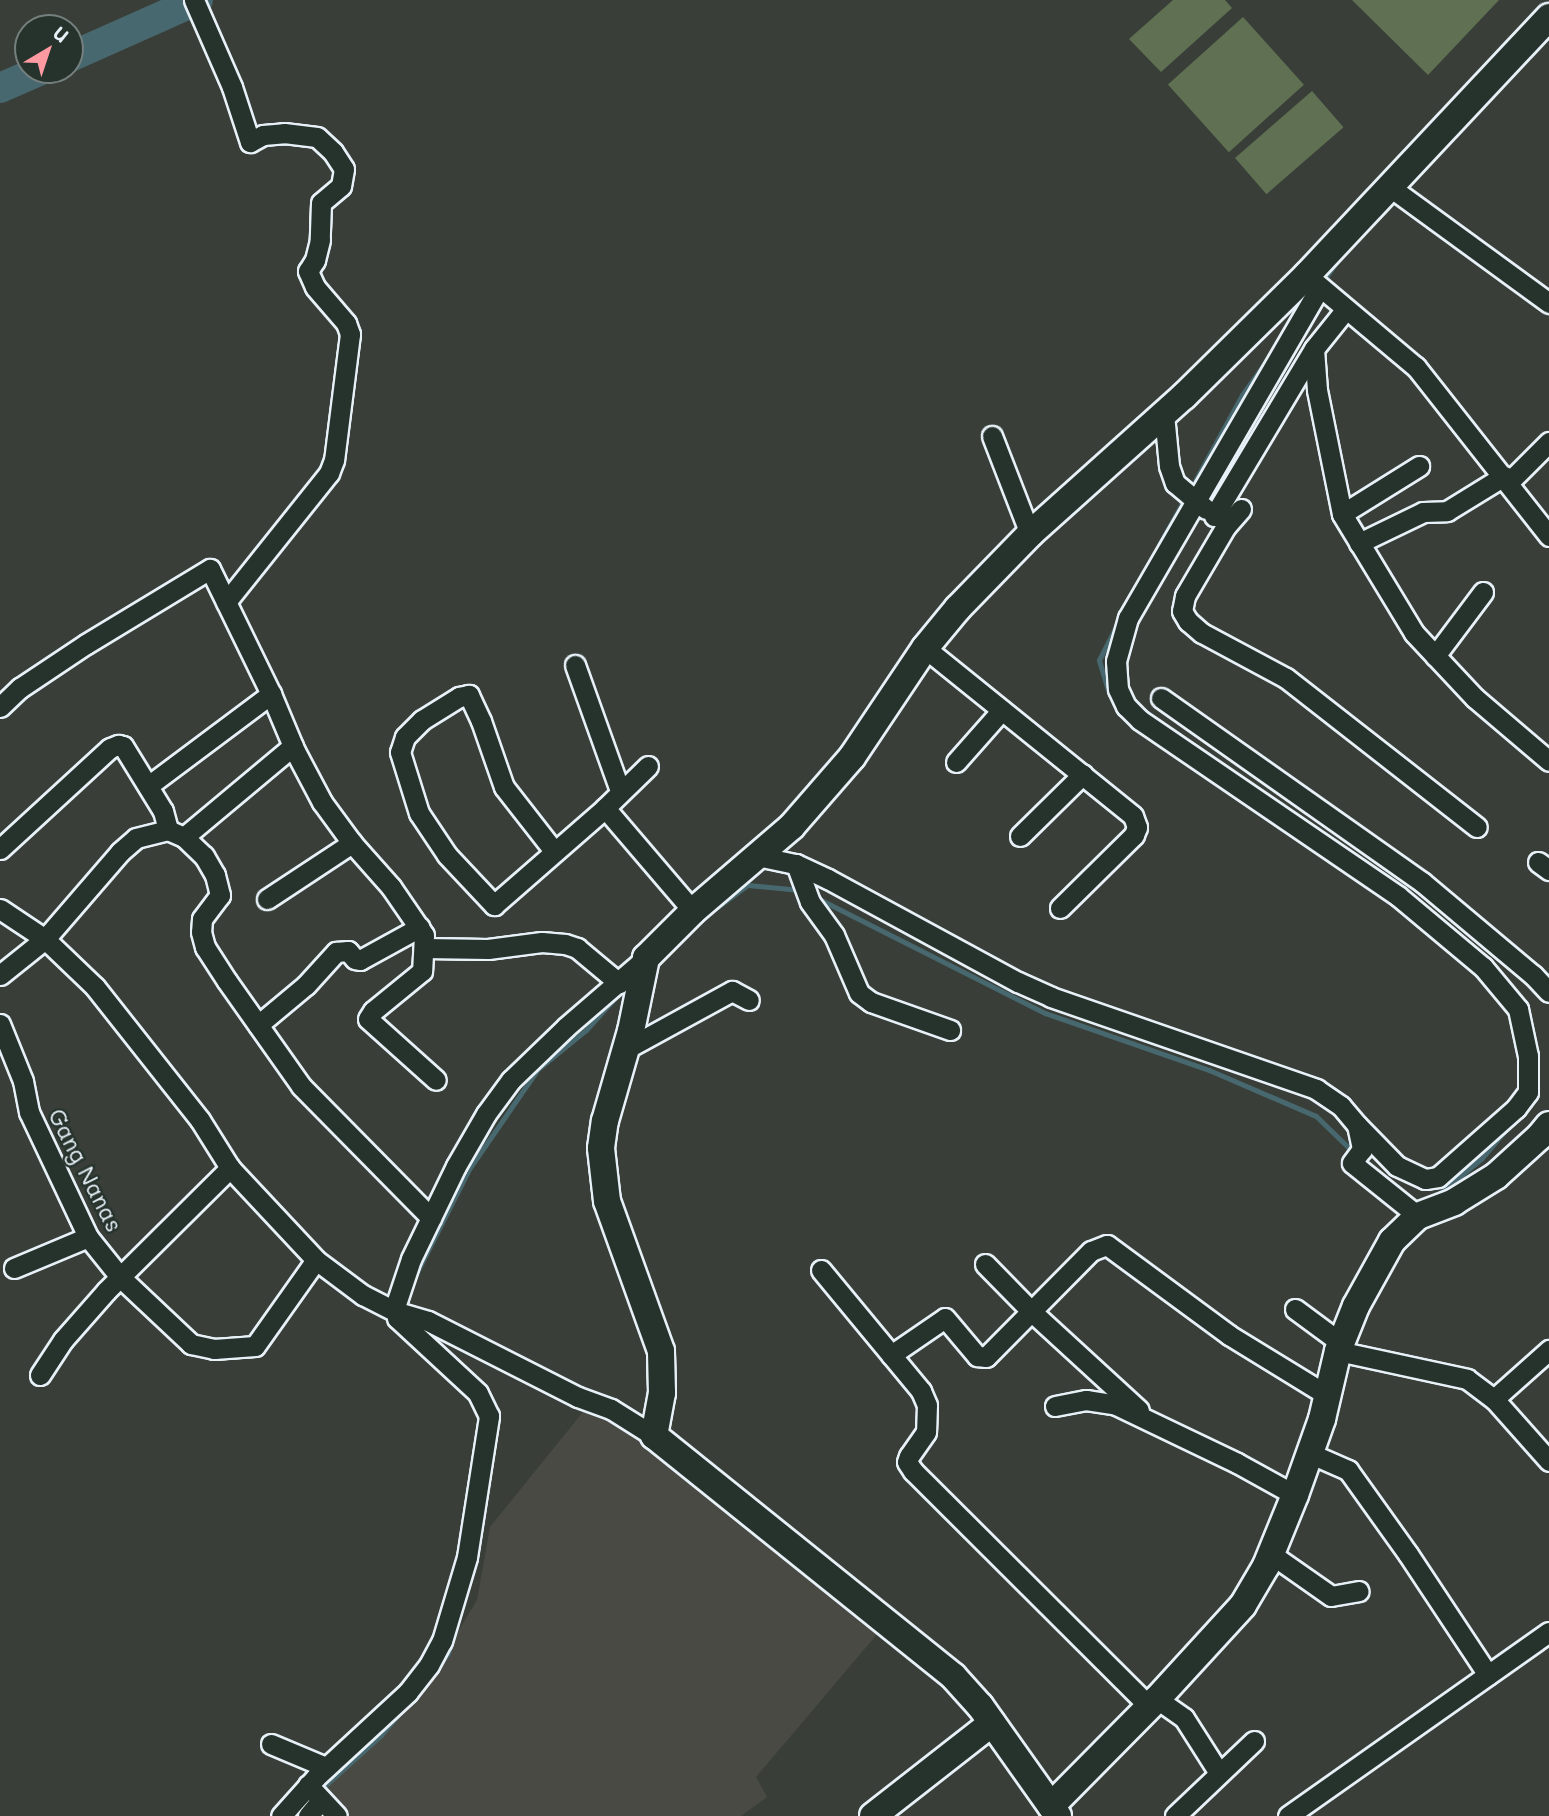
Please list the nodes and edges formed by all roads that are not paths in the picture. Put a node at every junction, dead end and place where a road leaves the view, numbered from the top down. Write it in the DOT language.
graph roads {
  1 [pos="194,0"];
  2 [pos="1549,17"];
  3 [pos="1397,193"];
  4 [pos="1328,294"];
  5 [pos="1549,303"];
  6 [pos="1314,349"];
  7 [pos="1164,414"];
  8 [pos="992,436"];
  9 [pos="1549,442"];
  10 [pos="1419,466"];
  11 [pos="1506,479"];
  12 [pos="1241,509"];
  13 [pos="1209,513"];
  14 [pos="1342,514"];
  15 [pos="1030,534"];
  16 [pos="1549,537"];
  17 [pos="1359,543"];
  18 [pos="1483,592"];
  19 [pos="226,602"];
  20 [pos="925,649"];
  21 [pos="1435,656"];
  22 [pos="575,665"];
  23 [pos="271,694"];
  24 [pos="1161,698"];
  25 [pos="0,707"];
  26 [pos="1002,710"];
  27 [pos="293,746"];
  28 [pos="1549,761"];
  29 [pos="956,762"];
  30 [pos="648,766"];
  31 [pos="1083,774"];
  32 [pos="148,786"];
  33 [pos="620,790"];
  34 [pos="605,808"];
  35 [pos="1477,827"];
  36 [pos="176,834"];
  37 [pos="1020,836"];
  38 [pos="352,844"];
  39 [pos="0,849"];
  40 [pos="554,851"];
  41 [pos="757,856"];
  42 [pos="799,874"];
  43 [pos="267,899"];
  44 [pos="1060,908"];
  45 [pos="0,909"];
  46 [pos="693,912"];
  47 [pos="420,927"];
  48 [pos="45,939"];
  49 [pos="424,948"];
  50 [pos="0,975"];
  51 [pos="628,991"];
  52 [pos="1549,992"];
  53 [pos="750,1000"];
  54 [pos="0,1024"];
  55 [pos="258,1025"];
  56 [pos="950,1030"];
  57 [pos="626,1049"];
  58 [pos="436,1080"];
  59 [pos="1357,1125"];
  60 [pos="1549,1125"];
  61 [pos="230,1168"];
  62 [pos="1418,1216"];
  63 [pos="431,1218"];
  64 [pos="88,1237"];
  65 [pos="316,1260"];
  66 [pos="985,1264"];
  67 [pos="13,1268"];
  68 [pos="821,1270"];
  69 [pos="120,1278"];
  70 [pos="1295,1309"];
  71 [pos="397,1312"];
  72 [pos="1032,1312"];
  73 [pos="1339,1347"];
  74 [pos="1549,1350"];
  75 [pos="891,1355"];
  76 [pos="40,1375"];
  77 [pos="1327,1395"];
  78 [pos="1494,1399"];
  79 [pos="1055,1406"];
  80 [pos="1149,1420"];
  81 [pos="654,1436"];
  82 [pos="1309,1452"];
  83 [pos="1549,1461"];
  84 [pos="1295,1495"];
  85 [pos="1271,1554"];
  86 [pos="1359,1591"];
  87 [pos="1549,1632"];
  88 [pos="1488,1675"];
  89 [pos="1153,1702"];
  90 [pos="992,1723"];
  91 [pos="1254,1741"];
  92 [pos="271,1744"];
  93 [pos="326,1768"];
  94 [pos="1219,1773"];
  95 [pos="315,1793"];
  96 [pos="1055,1811"];
  97 [pos="884,1813"];
  98 [pos="281,1816"];
  99 [pos="307,1816"];
  100 [pos="337,1816"];
  101 [pos="1175,1816"];
  102 [pos="1289,1816"];
  1 -- 19 [label="street"];
  2 -- 3 [label="street"];
  3 -- 4 [label="street"];
  3 -- 5 [label="street"];
  4 -- 6 [label="street"];
  4 -- 7 [label="street"];
  4 -- 11 [label="street"];
  4 -- 13 [label="street"];
  6 -- 13 [label="street"];
  6 -- 14 [label="street"];
  7 -- 13 [label="street"];
  7 -- 15 [label="street"];
  8 -- 15 [label="street"];
  9 -- 11 [label="street"];
  10 -- 14 [label="street"];
  11 -- 16 [label="street"];
  11 -- 17 [label="street"];
  12 -- 13 [label="street"];
  13 -- 35 [label="street"];
  13 -- 59 [label="street"];
  14 -- 17 [label="street"];
  15 -- 20 [label="street"];
  17 -- 21 [label="street"];
  18 -- 21 [label="street"];
  19 -- 23 [label="street"];
  19 -- 25 [label="street"];
  20 -- 26 [label="street"];
  20 -- 41 [label="street"];
  21 -- 28 [label="street"];
  22 -- 33 [label="street"];
  23 -- 27 [label="street"];
  23 -- 32 [label="street"];
  24 -- 52 [label="street"];
  26 -- 29 [label="street"];
  26 -- 31 [label="street"];
  27 -- 36 [label="street"];
  27 -- 38 [label="street"];
  30 -- 33 [label="street"];
  31 -- 37 [label="street"];
  31 -- 44 [label="street"];
  32 -- 36 [label="street"];
  32 -- 39 [label="street"];
  33 -- 34 [label="street"];
  34 -- 40 [label="street"];
  34 -- 46 [label="street"];
  36 -- 48 [label="street"];
  36 -- 55 [label="street"];
  38 -- 43 [label="street"];
  38 -- 47 [label="street"];
  40 -- 40 [label="street"];
  41 -- 42 [label="street"];
  41 -- 46 [label="street"];
  42 -- 56 [label="street"];
  42 -- 59 [label="street"];
  45 -- 48 [label="street"];
  46 -- 51 [label="street"];
  47 -- 49 [label="street"];
  47 -- 55 [label="street"];
  48 -- 50 [label="street"];
  48 -- 61 [label="street"];
  49 -- 51 [label="street"];
  49 -- 58 [label="street"];
  51 -- 57 [label="street"];
  51 -- 63 [label="street"];
  53 -- 57 [label="street"];
  54 -- 64 [label="street, Gang Nanas"];
  55 -- 63 [label="street"];
  57 -- 81 [label="street"];
  59 -- 62 [label="street"];
  60 -- 62 [label="street"];
  61 -- 65 [label="street"];
  61 -- 69 [label="street"];
  62 -- 73 [label="street"];
  63 -- 71 [label="street"];
  64 -- 67 [label="street"];
  64 -- 69 [label="street, Gang Nanas"];
  65 -- 69 [label="street, Gang Nanas"];
  65 -- 71 [label="street"];
  66 -- 72 [label="street"];
  68 -- 75 [label="street"];
  69 -- 76 [label="street"];
  70 -- 73 [label="street"];
  71 -- 81 [label="street"];
  71 -- 93 [label="street"];
  72 -- 75 [label="street"];
  72 -- 77 [label="street"];
  72 -- 80 [label="street"];
  73 -- 77 [label="street"];
  73 -- 78 [label="street"];
  74 -- 78 [label="street"];
  75 -- 89 [label="street"];
  77 -- 82 [label="street"];
  78 -- 83 [label="street"];
  79 -- 80 [label="street"];
  80 -- 84 [label="street"];
  81 -- 90 [label="street"];
  82 -- 84 [label="street"];
  82 -- 88 [label="street"];
  84 -- 85 [label="street"];
  85 -- 86 [label="street"];
  85 -- 89 [label="street"];
  87 -- 88 [label="street"];
  88 -- 102 [label="street"];
  89 -- 94 [label="street"];
  89 -- 96 [label="street"];
  90 -- 96 [label="street"];
  90 -- 97 [label="street"];
  91 -- 94 [label="street"];
  92 -- 93 [label="street"];
  93 -- 95 [label="street"];
  94 -- 101 [label="street"];
  95 -- 98 [label="street"];
  95 -- 99 [label="street"];
  95 -- 100 [label="street"];
}
